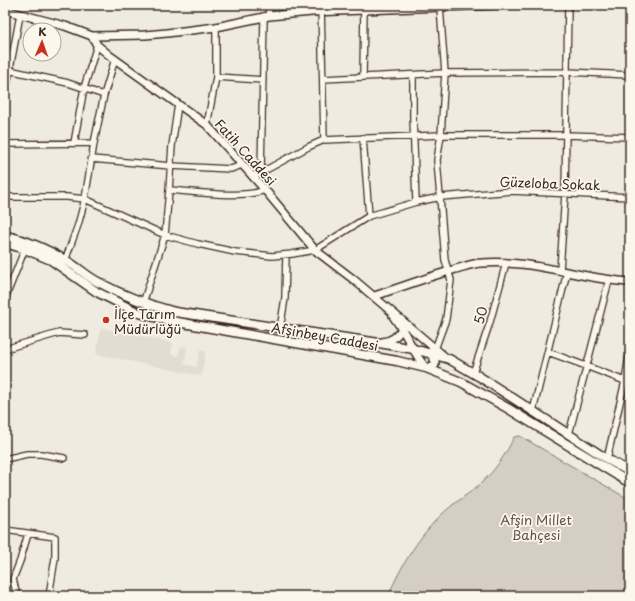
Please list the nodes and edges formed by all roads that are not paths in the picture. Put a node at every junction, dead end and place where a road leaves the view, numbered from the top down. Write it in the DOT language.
graph roads {
  1 [pos="268,5"];
  2 [pos="494,5"];
  3 [pos="568,5"];
  4 [pos="440,7"];
  5 [pos="321,8"];
  6 [pos="341,8"];
  7 [pos="8,9"];
  8 [pos="364,10"];
  9 [pos="20,15"];
  10 [pos="266,16"];
  11 [pos="216,27"];
  12 [pos="92,36"];
  13 [pos="97,45"];
  14 [pos="115,59"];
  15 [pos="9,70"];
  16 [pos="567,72"];
  17 [pos="445,73"];
  18 [pos="413,75"];
  19 [pos="630,75"];
  20 [pos="216,77"];
  21 [pos="363,77"];
  22 [pos="324,78"];
  23 [pos="263,80"];
  24 [pos="84,88"];
  25 [pos="5,95"];
  26 [pos="104,96"];
  27 [pos="178,104"];
  28 [pos="208,125"];
  29 [pos="441,135"];
  30 [pos="566,135"];
  31 [pos="413,136"];
  32 [pos="630,137"];
  33 [pos="363,138"];
  34 [pos="324,140"];
  35 [pos="74,143"];
  36 [pos="94,143"];
  37 [pos="5,144"];
  38 [pos="92,159"];
  39 [pos="242,165"];
  40 [pos="171,166"];
  41 [pos="261,172"];
  42 [pos="253,177"];
  43 [pos="170,190"];
  44 [pos="265,190"];
  45 [pos="565,194"];
  46 [pos="5,197"];
  47 [pos="441,197"];
  48 [pos="630,198"];
  49 [pos="85,200"];
  50 [pos="416,202"];
  51 [pos="368,216"];
  52 [pos="165,235"];
  53 [pos="5,236"];
  54 [pos="5,243"];
  55 [pos="26,245"];
  56 [pos="315,250"];
  57 [pos="286,255"];
  58 [pos="70,263"];
  59 [pos="506,263"];
  60 [pos="563,271"];
  61 [pos="448,272"];
  62 [pos="610,280"];
  63 [pos="630,282"];
  64 [pos="8,285"];
  65 [pos="375,296"];
  66 [pos="5,299"];
  67 [pos="144,303"];
  68 [pos="388,307"];
  69 [pos="280,329"];
  70 [pos="402,330"];
  71 [pos="85,335"];
  72 [pos="379,343"];
  73 [pos="5,349"];
  74 [pos="414,349"];
  75 [pos="630,349"];
  76 [pos="433,351"];
  77 [pos="548,352"];
  78 [pos="586,366"];
  79 [pos="426,368"];
  80 [pos="474,373"];
  81 [pos="627,382"];
  82 [pos="533,411"];
  83 [pos="569,434"];
  84 [pos="64,458"];
  85 [pos="5,459"];
  86 [pos="607,459"];
  87 [pos="630,472"];
  88 [pos="630,483"];
  89 [pos="5,530"];
  90 [pos="28,534"];
  91 [pos="17,596"];
  92 [pos="49,596"];
  1 -- 10 [label="street"];
  2 -- 4 [label="street"];
  3 -- 16 [label="street"];
  4 -- 8 [label="street"];
  4 -- 17 [label="street"];
  5 -- 6 [label="street"];
  5 -- 10 [label="street"];
  5 -- 22 [label="street"];
  6 -- 8 [label="street"];
  7 -- 9 [label="street"];
  8 -- 21 [label="street"];
  9 -- 12 [label="street"];
  9 -- 15 [label="street"];
  10 -- 11 [label="street"];
  10 -- 23 [label="street"];
  11 -- 12 [label="street"];
  11 -- 20 [label="street"];
  12 -- 13 [label="street, Fatih Caddesi"];
  13 -- 14 [label="street, Fatih Caddesi"];
  13 -- 24 [label="street"];
  14 -- 26 [label="street"];
  14 -- 27 [label="street, Fatih Caddesi"];
  15 -- 24 [label="street"];
  15 -- 25 [label="street"];
  16 -- 17 [label="street"];
  16 -- 19 [label="street"];
  16 -- 30 [label="street"];
  17 -- 18 [label="street"];
  17 -- 29 [label="street"];
  18 -- 21 [label="street"];
  18 -- 31 [label="street"];
  20 -- 23 [label="street"];
  20 -- 28 [label="street"];
  21 -- 22 [label="street"];
  22 -- 34 [label="street"];
  23 -- 41 [label="street"];
  24 -- 26 [label="street"];
  24 -- 35 [label="street"];
  26 -- 36 [label="street"];
  27 -- 28 [label="street, Fatih Caddesi"];
  27 -- 40 [label="street"];
  28 -- 39 [label="street, Fatih Caddesi"];
  29 -- 30 [label="street"];
  29 -- 31 [label="street"];
  29 -- 47 [label="street"];
  30 -- 32 [label="street"];
  30 -- 45 [label="street"];
  31 -- 33 [label="street"];
  31 -- 50 [label="street"];
  33 -- 34 [label="street"];
  33 -- 51 [label="street"];
  34 -- 41 [label="street"];
  35 -- 36 [label="street"];
  35 -- 37 [label="street"];
  36 -- 38 [label="street"];
  38 -- 40 [label="street"];
  38 -- 49 [label="street"];
  39 -- 40 [label="street"];
  39 -- 42 [label="street, Fatih Caddesi"];
  40 -- 43 [label="street"];
  41 -- 42 [label="street"];
  42 -- 44 [label="street, Fatih Caddesi"];
  43 -- 44 [label="street"];
  43 -- 52 [label="street"];
  44 -- 56 [label="street, Fatih Caddesi"];
  45 -- 47 [label="street, Güzeloba Sokak"];
  45 -- 48 [label="street, Güzeloba Sokak"];
  45 -- 60 [label="street"];
  46 -- 49 [label="street"];
  47 -- 50 [label="street, Güzeloba Sokak"];
  47 -- 61 [label="street"];
  49 -- 52 [label="street"];
  49 -- 58 [label="street"];
  50 -- 51 [label="street, Güzeloba Sokak"];
  51 -- 56 [label="street, Güzeloba Sokak"];
  52 -- 57 [label="street"];
  52 -- 67 [label="street"];
  53 -- 55 [label="main road, Afşinbey Caddesi"];
  54 -- 55 [label="main road, Afşinbey Caddesi"];
  55 -- 58 [label="main road, Afşinbey Caddesi"];
  55 -- 64 [label="street"];
  55 -- 79 [label="main road, Afşinbey Caddesi"];
  56 -- 57 [label="street"];
  56 -- 65 [label="street, Fatih Caddesi"];
  57 -- 69 [label="street"];
  58 -- 67 [label="main road, Afşinbey Caddesi"];
  59 -- 60 [label="street"];
  59 -- 61 [label="street"];
  59 -- 80 [label="street, 50"];
  60 -- 62 [label="street"];
  60 -- 77 [label="street"];
  61 -- 65 [label="street"];
  61 -- 76 [label="street"];
  62 -- 63 [label="street"];
  62 -- 78 [label="street"];
  64 -- 66 [label="street"];
  65 -- 68 [label="street, Fatih Caddesi"];
  67 -- 69 [label="main road, Afşinbey Caddesi"];
  68 -- 70 [label="street"];
  68 -- 76 [label="street"];
  69 -- 72 [label="main road, Afşinbey Caddesi"];
  70 -- 72 [label="street"];
  70 -- 74 [label="street"];
  71 -- 73 [label="street"];
  72 -- 74 [label="main road, Afşinbey Caddesi"];
  74 -- 76 [label="main road, Afşinbey Caddesi"];
  74 -- 79 [label="street"];
  75 -- 81 [label="street"];
  76 -- 79 [label="street"];
  76 -- 80 [label="main road, Afşinbey Caddesi"];
  77 -- 78 [label="street"];
  77 -- 82 [label="street"];
  78 -- 81 [label="street"];
  78 -- 83 [label="street"];
  79 -- 88 [label="main road, Afşinbey Caddesi"];
  80 -- 82 [label="main road, Afşinbey Caddesi"];
  81 -- 86 [label="street"];
  82 -- 83 [label="main road, Afşinbey Caddesi"];
  83 -- 86 [label="main road, Afşinbey Caddesi"];
  84 -- 85 [label="street"];
  86 -- 87 [label="main road, Afşinbey Caddesi"];
  89 -- 90 [label="street"];
  90 -- 91 [label="street"];
  90 -- 92 [label="street"];
}
